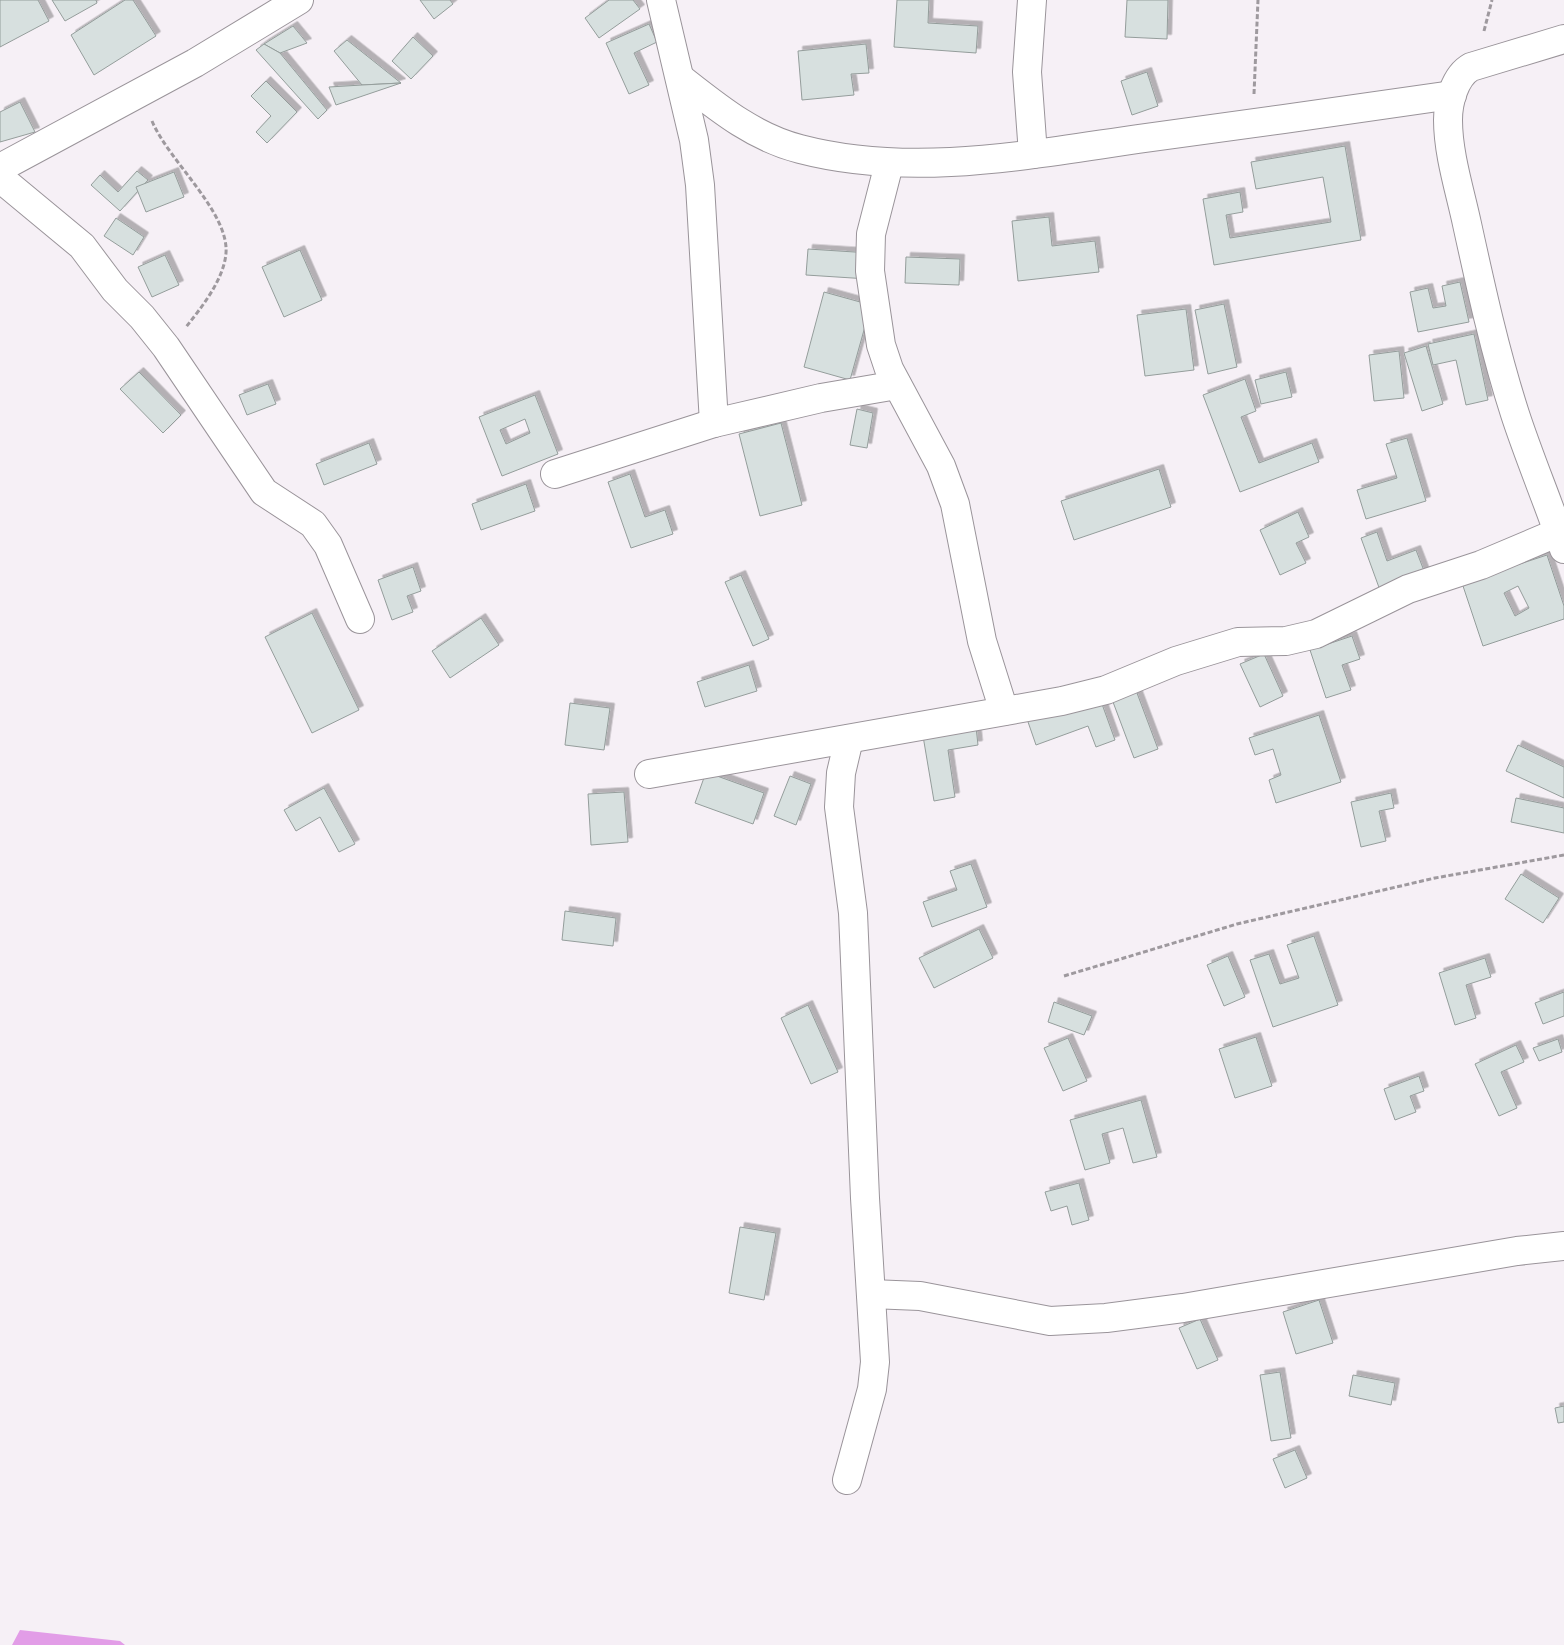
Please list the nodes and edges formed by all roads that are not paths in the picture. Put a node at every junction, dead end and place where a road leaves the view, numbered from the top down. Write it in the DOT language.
graph roads {
  1 [pos="299,0"];
  2 [pos="661,0"];
  3 [pos="1032,0"];
  4 [pos="1564,39"];
  5 [pos="680,78"];
  6 [pos="1452,95"];
  7 [pos="1032,154"];
  8 [pos="889,164"];
  9 [pos="0,168"];
  10 [pos="0,178"];
  11 [pos="897,386"];
  12 [pos="714,423"];
  13 [pos="555,474"];
  14 [pos="1561,541"];
  15 [pos="360,619"];
  16 [pos="1004,711"];
  17 [pos="849,738"];
  18 [pos="649,774"];
  19 [pos="1564,1246"];
  20 [pos="871,1294"];
  21 [pos="847,1480"];
  1 -- 9 [label="street"];
  2 -- 5 [label="street"];
  3 -- 7 [label="street"];
  4 -- 6 [label="street"];
  5 -- 8 [label="street"];
  5 -- 12 [label="street"];
  6 -- 7 [label="street"];
  6 -- 14 [label="street"];
  7 -- 8 [label="street"];
  8 -- 11 [label="street"];
  10 -- 15 [label="street"];
  11 -- 12 [label="street"];
  11 -- 16 [label="street"];
  12 -- 13 [label="street"];
  14 -- 16 [label="street"];
  16 -- 17 [label="street"];
  17 -- 18 [label="street"];
  17 -- 20 [label="street"];
  19 -- 20 [label="street"];
  20 -- 21 [label="street"];
}
